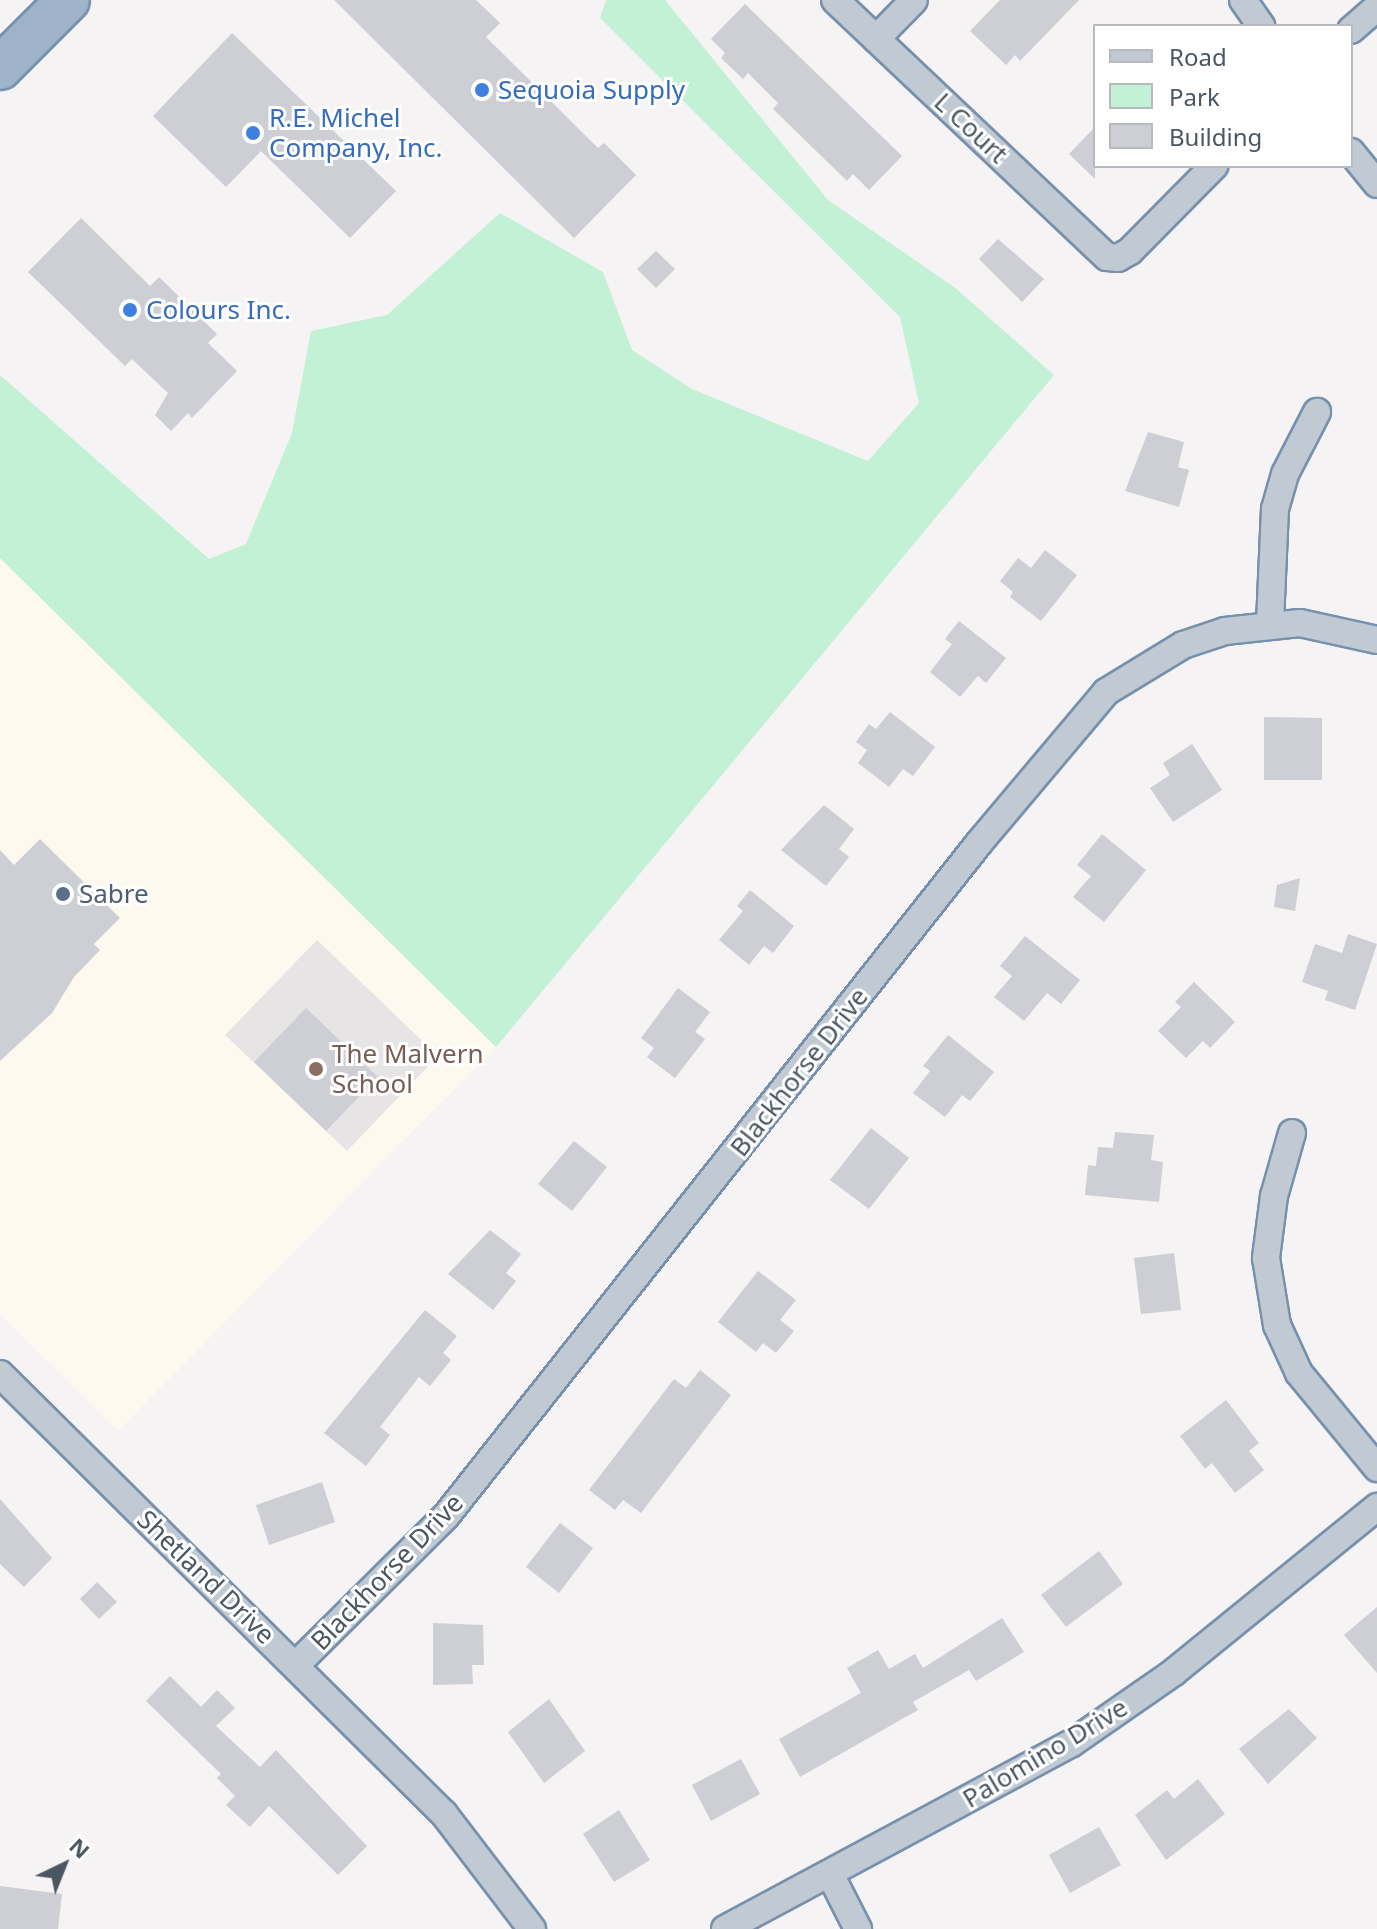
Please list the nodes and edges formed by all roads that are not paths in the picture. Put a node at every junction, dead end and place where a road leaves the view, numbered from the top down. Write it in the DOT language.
graph roads {
  1 [pos="68,0"];
  2 [pos="835,0"];
  3 [pos="914,0"];
  4 [pos="1243,0"];
  5 [pos="1377,7"];
  6 [pos="1260,24"];
  7 [pos="1353,28"];
  8 [pos="876,39"];
  9 [pos="0,68"];
  10 [pos="1353,154"];
  11 [pos="1212,168"];
  12 [pos="1377,184"];
  13 [pos="1317,412"];
  14 [pos="1270,623"];
  15 [pos="1377,640"];
  16 [pos="1292,1133"];
  17 [pos="0,1374"];
  18 [pos="1377,1468"];
  19 [pos="1377,1507"];
  20 [pos="296,1665"];
  21 [pos="830,1874"];
  22 [pos="532,1929"];
  23 [pos="725,1929"];
  24 [pos="858,1929"];
  1 -- 9 [label="highway"];
  2 -- 8 [label="street, L Court"];
  3 -- 8 [label="street"];
  4 -- 6 [label="street"];
  5 -- 7 [label="street"];
  8 -- 11 [label="street, L Court"];
  10 -- 12 [label="street"];
  13 -- 14 [label="street"];
  14 -- 15 [label="street, Blackhorse Drive"];
  14 -- 20 [label="street, Blackhorse Drive"];
  16 -- 18 [label="street"];
  17 -- 20 [label="street, Shetland Drive"];
  19 -- 21 [label="street, Palomino Drive"];
  20 -- 22 [label="street, Shetland Drive"];
  21 -- 23 [label="street, Palomino Drive"];
  21 -- 24 [label="street"];
}
